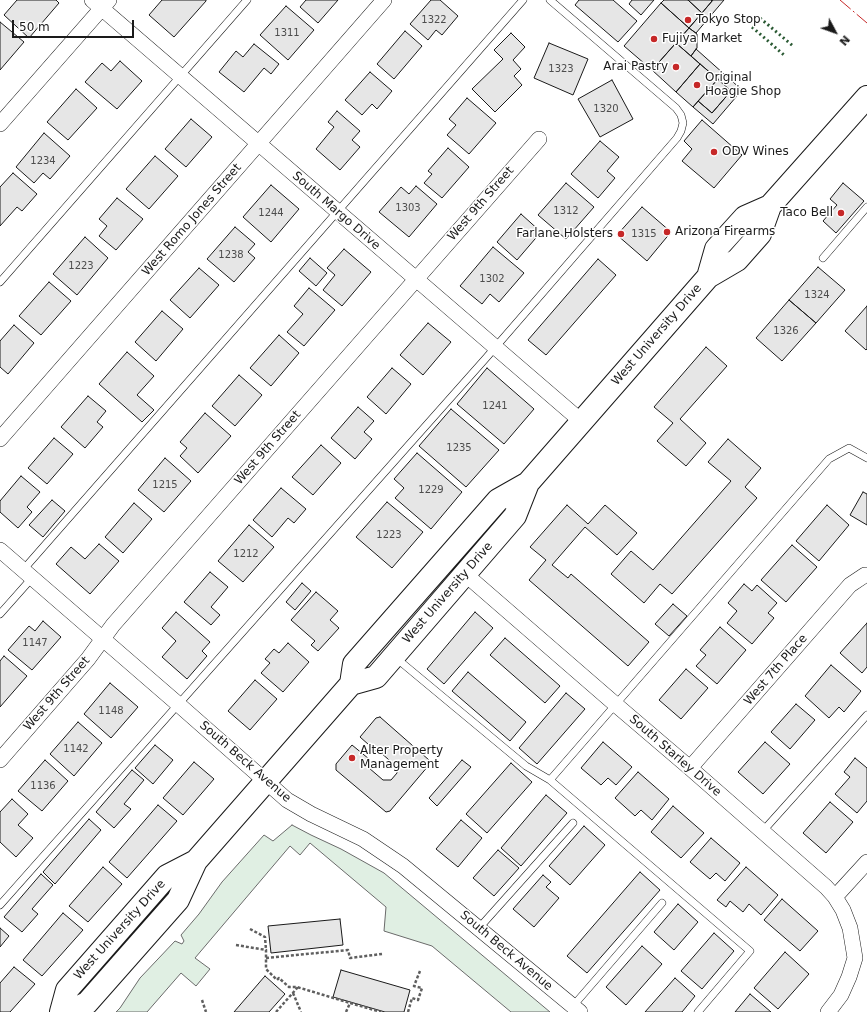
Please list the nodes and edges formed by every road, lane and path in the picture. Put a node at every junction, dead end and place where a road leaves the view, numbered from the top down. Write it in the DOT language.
graph roads {
  1 [pos="247,0"];
  2 [pos="384,0"];
  3 [pos="523,0"];
  4 [pos="550,0"];
  5 [pos="101,3"];
  6 [pos="180,76"];
  7 [pos="867,97"];
  8 [pos="0,124"];
  9 [pos="539,139"];
  10 [pos="259,144"];
  11 [pos="867,207"];
  12 [pos="337,212"];
  13 [pos="823,258"];
  14 [pos="416,279"];
  15 [pos="0,282"];
  16 [pos="495,347"];
  17 [pos="581,422"];
  18 [pos="0,439"];
  19 [pos="867,458"];
  20 [pos="528,483"];
  21 [pos="0,550"];
  22 [pos="27,574"];
  23 [pos="465,574"];
  24 [pos="866,575"];
  25 [pos="0,614"];
  26 [pos="103,639"];
  27 [pos="394,656"];
  28 [pos="351,684"];
  29 [pos="178,704"];
  30 [pos="615,704"];
  31 [pos="867,715"];
  32 [pos="0,760"];
  33 [pos="690,768"];
  34 [pos="550,780"];
  35 [pos="266,781"];
  36 [pos="573,823"];
  37 [pos="762,832"];
  38 [pos="196,861"];
  39 [pos="867,862"];
  40 [pos="835,897"];
  41 [pos="662,903"];
  42 [pos="0,905"];
  43 [pos="479,928"];
  44 [pos="250,929"];
  45 [pos="236,945"];
  46 [pos="266,950"];
  47 [pos="382,954"];
  48 [pos="266,958"];
  49 [pos="420,971"];
  50 [pos="298,987"];
  51 [pos="293,993"];
  52 [pos="202,1000"];
  53 [pos="350,1003"];
  54 [pos="577,1009"];
  55 [pos="61,1012"];
  56 [pos="68,1012"];
  57 [pos="206,1012"];
  58 [pos="276,1012"];
  59 [pos="301,1012"];
  60 [pos="346,1012"];
  61 [pos="380,1012"];
  62 [pos="408,1012"];
  63 [pos="698,1012"];
  64 [pos="828,1012"];
  1 -- 6 [label="lane"];
  2 -- 10 [label="street, West Romo Jones Street"];
  3 -- 12 [label="lane"];
  4 -- 16 [label="lane"];
  5 -- 6 [label="street, South Margo Drive"];
  5 -- 8 [label="street"];
  6 -- 10 [label="street, South Margo Drive"];
  6 -- 15 [label="lane"];
  7 -- 17 [label="main road, West University Drive"];
  9 -- 14 [label="street, West 9th Street"];
  10 -- 12 [label="street, South Margo Drive"];
  10 -- 18 [label="street, West Romo Jones Street"];
  11 -- 13 [label="lane"];
  12 -- 14 [label="street, South Margo Drive"];
  12 -- 22 [label="lane"];
  14 -- 16 [label="street, South Margo Drive"];
  14 -- 26 [label="street, West 9th Street"];
  16 -- 17 [label="street, South Margo Drive"];
  16 -- 29 [label="lane"];
  17 -- 20 [label="main road, West University Drive"];
  19 -- 30 [label="lane"];
  20 -- 23 [label="main road, West University Drive"];
  20 -- 28 [label="main road, West University Drive"];
  21 -- 22 [label="street, South Beck Avenue"];
  22 -- 25 [label="lane"];
  22 -- 26 [label="street, South Beck Avenue"];
  23 -- 27 [label="main road, West University Drive"];
  23 -- 30 [label="street, South Starley Drive"];
  24 -- 33 [label="street, West 7th Place"];
  26 -- 29 [label="street, South Beck Avenue"];
  26 -- 32 [label="street, West 9th Street"];
  27 -- 28 [label="main road, West University Drive"];
  27 -- 34 [label="lane"];
  28 -- 35 [label="main road, West University Drive"];
  29 -- 35 [label="street, South Beck Avenue"];
  29 -- 42 [label="lane"];
  30 -- 33 [label="street, South Starley Drive"];
  30 -- 34 [label="lane"];
  31 -- 37 [label="lane"];
  33 -- 37 [label="street, South Starley Drive"];
  34 -- 63 [label="lane"];
  35 -- 38 [label="main road, West University Drive"];
  35 -- 43 [label="street, South Beck Avenue"];
  36 -- 43 [label="lane"];
  37 -- 40 [label="street, South Starley Drive"];
  38 -- 55 [label="main road, West University Drive"];
  38 -- 56 [label="main road, West University Drive"];
  39 -- 40 [label="street"];
  40 -- 64 [label="street, South Starley Drive"];
  41 -- 54 [label="lane"];
  43 -- 54 [label="street, South Beck Avenue"];
  44 -- 46 [label="path"];
  45 -- 46 [label="path"];
  46 -- 48 [label="path"];
  47 -- 48 [label="path"];
  48 -- 50 [label="path"];
  49 -- 62 [label="path"];
  50 -- 51 [label="path"];
  50 -- 53 [label="path"];
  51 -- 58 [label="path"];
  51 -- 59 [label="path"];
  52 -- 57 [label="path"];
  53 -- 60 [label="path"];
  53 -- 61 [label="path"];
}
